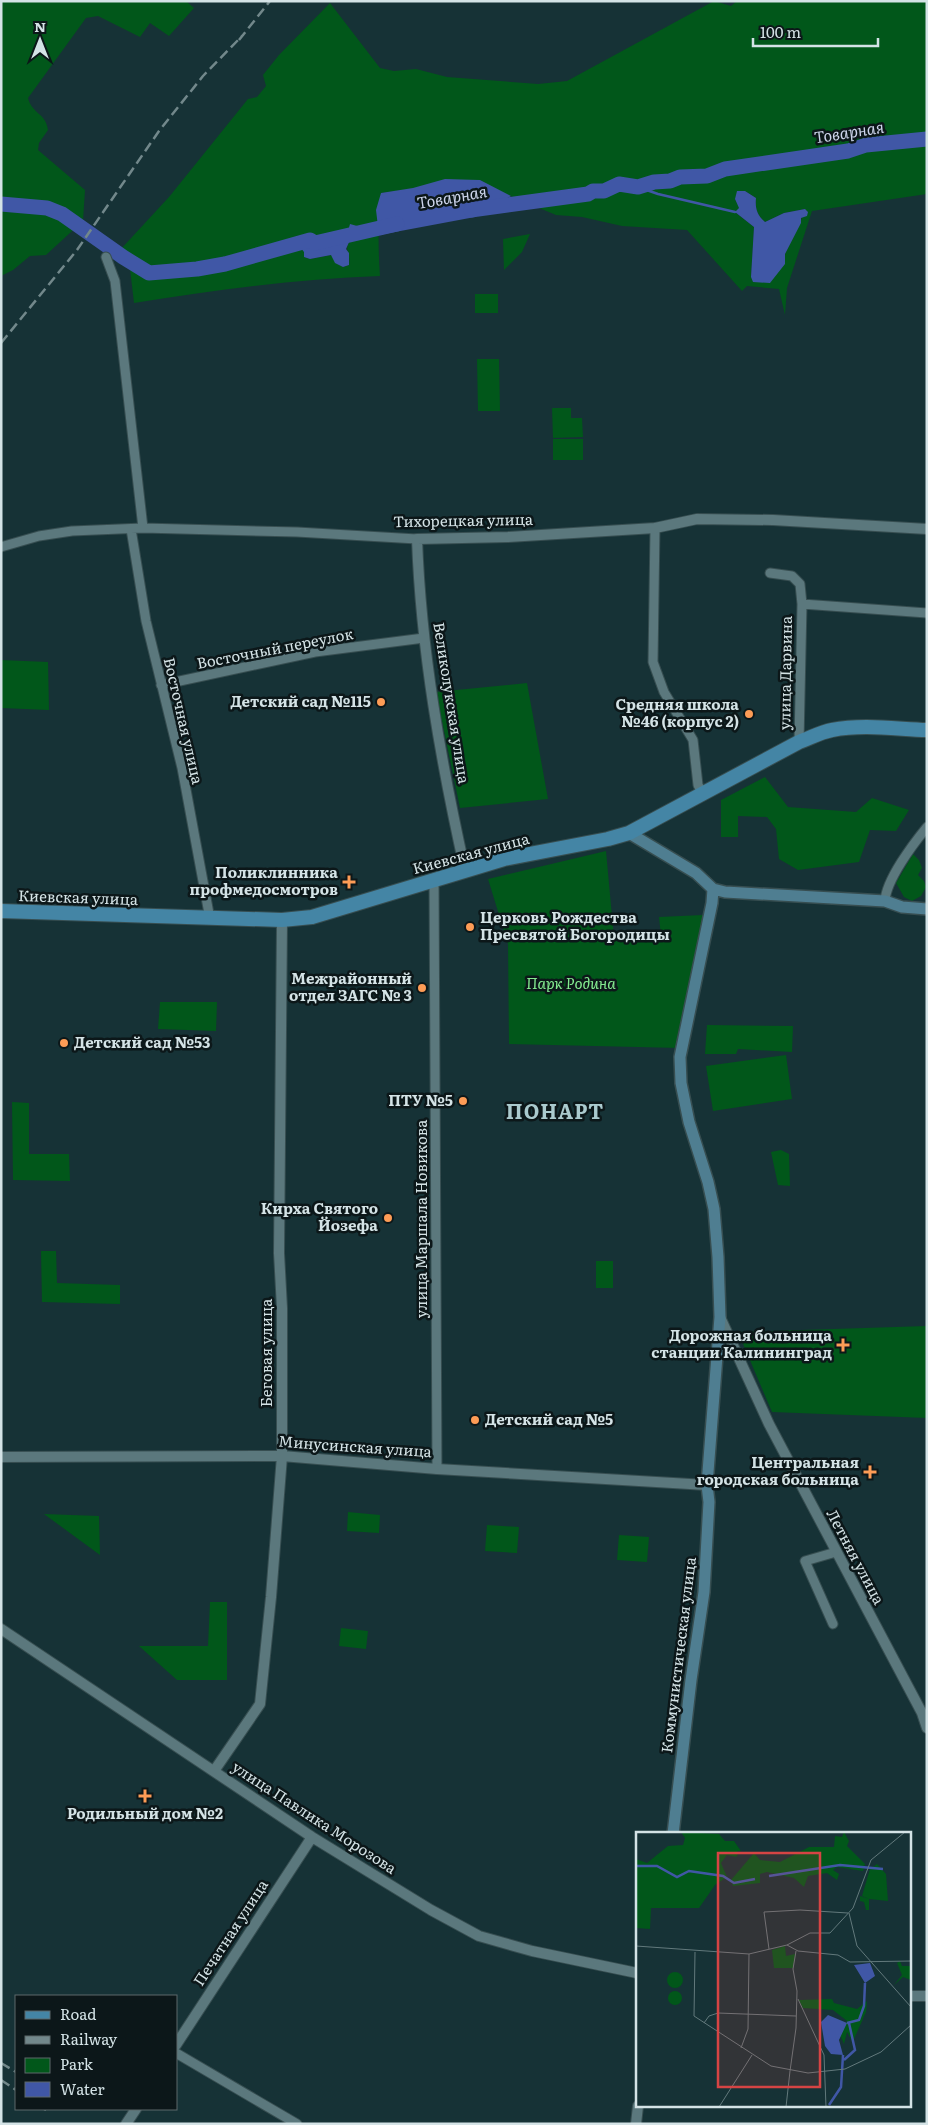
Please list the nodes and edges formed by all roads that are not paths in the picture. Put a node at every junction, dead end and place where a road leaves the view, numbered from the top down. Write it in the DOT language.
graph roads {
  1 [pos="106,257"];
  2 [pos="143,528"];
  3 [pos="655,528"];
  4 [pos="132,529"];
  5 [pos="927,529"];
  6 [pos="417,540"];
  7 [pos="1,547"];
  8 [pos="770,573"];
  9 [pos="802,604"];
  10 [pos="927,612"];
  11 [pos="424,638"];
  12 [pos="161,685"];
  13 [pos="927,730"];
  14 [pos="799,742"];
  15 [pos="703,794"];
  16 [pos="927,827"];
  17 [pos="629,833"];
  18 [pos="465,870"];
  19 [pos="434,880"];
  20 [pos="713,889"];
  21 [pos="885,901"];
  22 [pos="927,909"];
  23 [pos="1,911"];
  24 [pos="210,919"];
  25 [pos="282,920"];
  26 [pos="720,1317"];
  27 [pos="282,1456"];
  28 [pos="1,1457"];
  29 [pos="436,1468"];
  30 [pos="706,1485"];
  31 [pos="836,1552"];
  32 [pos="834,1624"];
  33 [pos="1,1629"];
  34 [pos="927,1728"];
  35 [pos="214,1771"];
  36 [pos="673,1832"];
  37 [pos="312,1837"];
  38 [pos="636,1973"];
  39 [pos="910,1996"];
  40 [pos="927,1996"];
  41 [pos="178,2042"];
  42 [pos="178,2054"];
  43 [pos="638,2108"];
  44 [pos="135,2110"];
  45 [pos="126,2124"];
  46 [pos="297,2124"];
  47 [pos="636,2124"];
  1 -- 2 [label="street"];
  2 -- 4 [label="street, Тихорецкая улица"];
  2 -- 6 [label="street, Тихорецкая улица"];
  3 -- 5 [label="street, Тихорецкая улица"];
  3 -- 6 [label="street, Тихорецкая улица"];
  3 -- 15 [label="street"];
  4 -- 7 [label="street, Тихорецкая улица"];
  4 -- 12 [label="street, Восточная улица"];
  6 -- 11 [label="street, Великолукская улица"];
  8 -- 9 [label="street, улица Дарвина"];
  9 -- 10 [label="street, улица Дарвина"];
  9 -- 14 [label="street, улица Дарвина"];
  11 -- 12 [label="street, Восточный переулок"];
  11 -- 18 [label="street, Великолукская улица"];
  12 -- 24 [label="street, Восточная улица"];
  13 -- 14 [label="main road, Киевская улица"];
  14 -- 15 [label="main road, Киевская улица"];
  15 -- 17 [label="main road, Киевская улица"];
  16 -- 21 [label="street"];
  17 -- 18 [label="main road, Киевская улица"];
  17 -- 20 [label="main road"];
  18 -- 19 [label="main road, Киевская улица"];
  19 -- 25 [label="main road, Киевская улица"];
  19 -- 29 [label="street, улица Маршала Новикова"];
  20 -- 21 [label="main road"];
  20 -- 26 [label="main road, Коммунистическая улица"];
  21 -- 22 [label="main road"];
  23 -- 24 [label="main road, Киевская улица"];
  24 -- 25 [label="main road, Киевская улица"];
  25 -- 27 [label="street, Беговая улица"];
  26 -- 30 [label="main road, Коммунистическая улица"];
  26 -- 31 [label="street, Летняя улица"];
  27 -- 28 [label="street, Минусинская улица"];
  27 -- 29 [label="street, Минусинская улица"];
  27 -- 35 [label="street, Беговая улица"];
  29 -- 30 [label="street, Минусинская улица"];
  30 -- 36 [label="main road, Коммунистическая улица"];
  31 -- 32 [label="street"];
  31 -- 34 [label="street, Летняя улица"];
  33 -- 35 [label="street, улица Павлика Морозова"];
  35 -- 37 [label="street, улица Павлика Морозова"];
  37 -- 38 [label="street, улица Павлика Морозова"];
  37 -- 41 [label="street, Печатная улица"];
  39 -- 40 [label="street"];
  42 -- 46 [label="street"];
  43 -- 47 [label="street"];
  44 -- 45 [label="street"];
}
